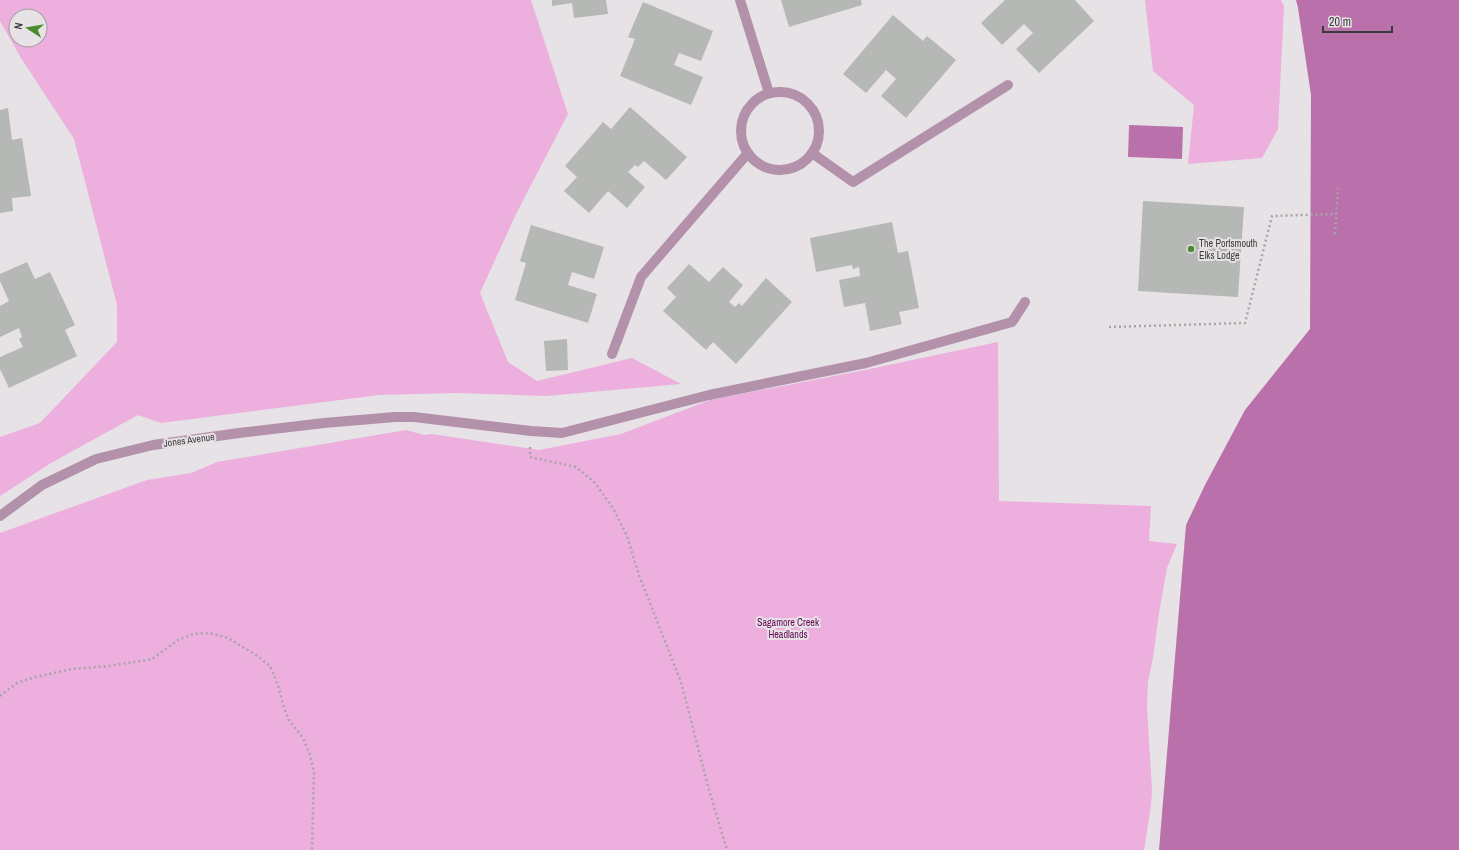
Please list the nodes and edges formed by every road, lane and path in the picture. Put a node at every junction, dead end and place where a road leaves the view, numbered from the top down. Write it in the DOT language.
graph roads {
  1 [pos="740,0"];
  2 [pos="1008,85"];
  3 [pos="769,93"];
  4 [pos="748,153"];
  5 [pos="812,153"];
  6 [pos="1338,188"];
  7 [pos="1336,214"];
  8 [pos="1336,234"];
  9 [pos="1025,302"];
  10 [pos="1109,327"];
  11 [pos="612,354"];
  12 [pos="531,431"];
  13 [pos="0,516"];
  14 [pos="0,696"];
  15 [pos="312,850"];
  16 [pos="727,850"];
  1 -- 3 [label="street"];
  2 -- 5 [label="street"];
  3 -- 4 [label="street"];
  3 -- 5 [label="street"];
  4 -- 5 [label="street"];
  4 -- 11 [label="street"];
  6 -- 7 [label="path"];
  7 -- 8 [label="path"];
  7 -- 10 [label="path"];
  9 -- 12 [label="street, Jones Avenue"];
  12 -- 13 [label="street, Jones Avenue"];
  12 -- 16 [label="path"];
  14 -- 15 [label="path"];
}
